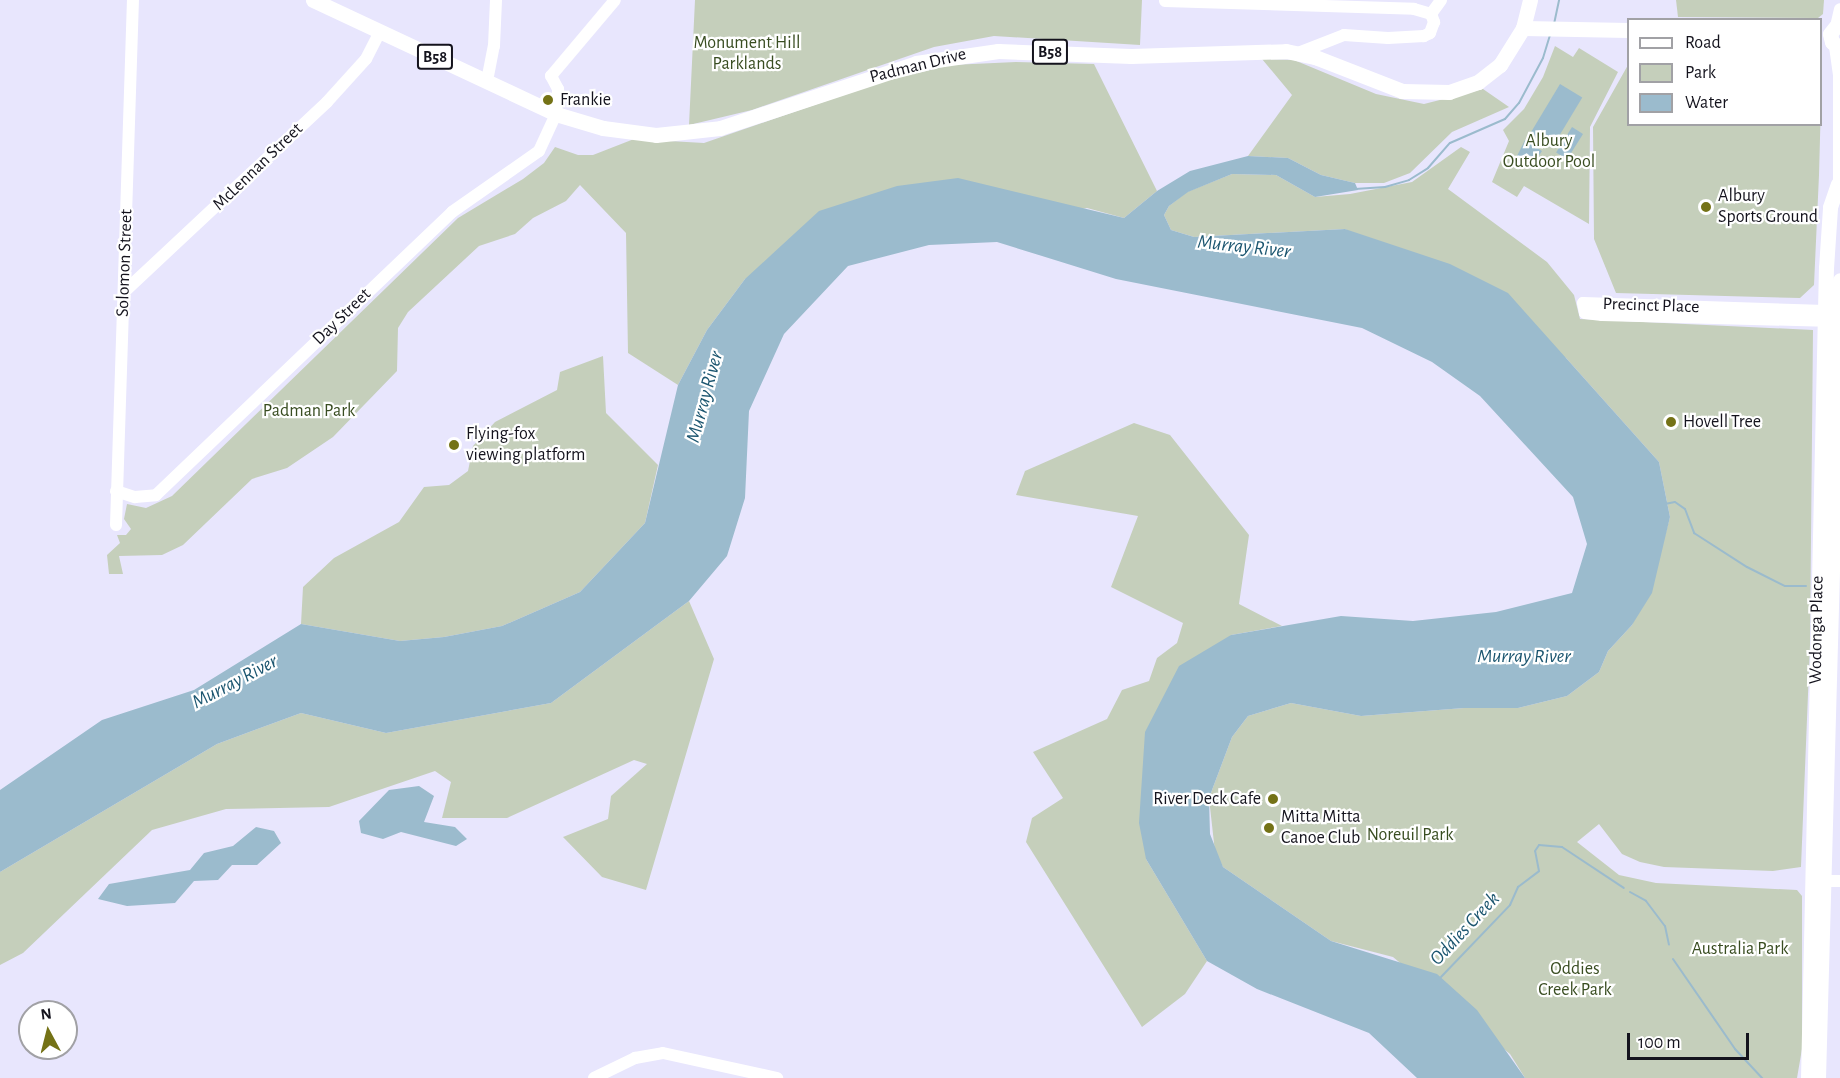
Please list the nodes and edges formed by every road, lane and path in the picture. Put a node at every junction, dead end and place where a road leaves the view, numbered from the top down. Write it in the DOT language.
graph roads {
  1 [pos="134,0"];
  2 [pos="313,0"];
  3 [pos="496,0"];
  4 [pos="615,0"];
  5 [pos="1441,0"];
  6 [pos="1530,0"];
  7 [pos="1165,1"];
  8 [pos="1274,2"];
  9 [pos="1431,14"];
  10 [pos="1834,21"];
  11 [pos="1523,28"];
  12 [pos="1627,30"];
  13 [pos="380,31"];
  14 [pos="1832,44"];
  15 [pos="1299,53"];
  16 [pos="1840,74"];
  17 [pos="487,81"];
  18 [pos="556,114"];
  19 [pos="1839,190"];
  20 [pos="1840,280"];
  21 [pos="124,292"];
  22 [pos="1769,316"];
  23 [pos="1835,316"];
  24 [pos="116,491"];
  25 [pos="116,525"];
  26 [pos="1830,603"];
  27 [pos="1825,881"];
  28 [pos="594,1078"];
  29 [pos="777,1078"];
  30 [pos="1808,1078"];
  31 [pos="1818,1078"];
  1 -- 21 [label="street, Solomon Street"];
  2 -- 13 [label="main road, Padman Drive / B58"];
  3 -- 17 [label="street"];
  4 -- 18 [label="street"];
  5 -- 9 [label="street"];
  6 -- 11 [label="main road, Padman Drive"];
  7 -- 8 [label="street"];
  8 -- 9 [label="street"];
  9 -- 15 [label="street"];
  10 -- 14 [label="main road, Wodonga Place"];
  11 -- 12 [label="main road"];
  11 -- 15 [label="main road, Padman Drive / B58"];
  13 -- 17 [label="main road, Padman Drive / B58"];
  13 -- 21 [label="street, McLennan Street"];
  14 -- 16 [label="main road, Wodonga Place"];
  15 -- 18 [label="main road, Padman Drive / B58"];
  16 -- 19 [label="main road, Wodonga Place"];
  17 -- 18 [label="main road, Padman Drive / B58"];
  18 -- 24 [label="street, Day Street"];
  19 -- 23 [label="main road, Wodonga Place"];
  20 -- 23 [label="main road, Wodonga Place"];
  21 -- 24 [label="street, Solomon Street"];
  22 -- 22 [label="street, Precinct Place"];
  22 -- 23 [label="street, Precinct Place"];
  23 -- 26 [label="main road, Wodonga Place"];
  24 -- 25 [label="street, Solomon Street"];
  26 -- 27 [label="main road, Wodonga Place"];
  27 -- 30 [label="main road, Wodonga Place"];
  27 -- 31 [label="main road, Wodonga Place"];
  28 -- 29 [label="street"];
}
